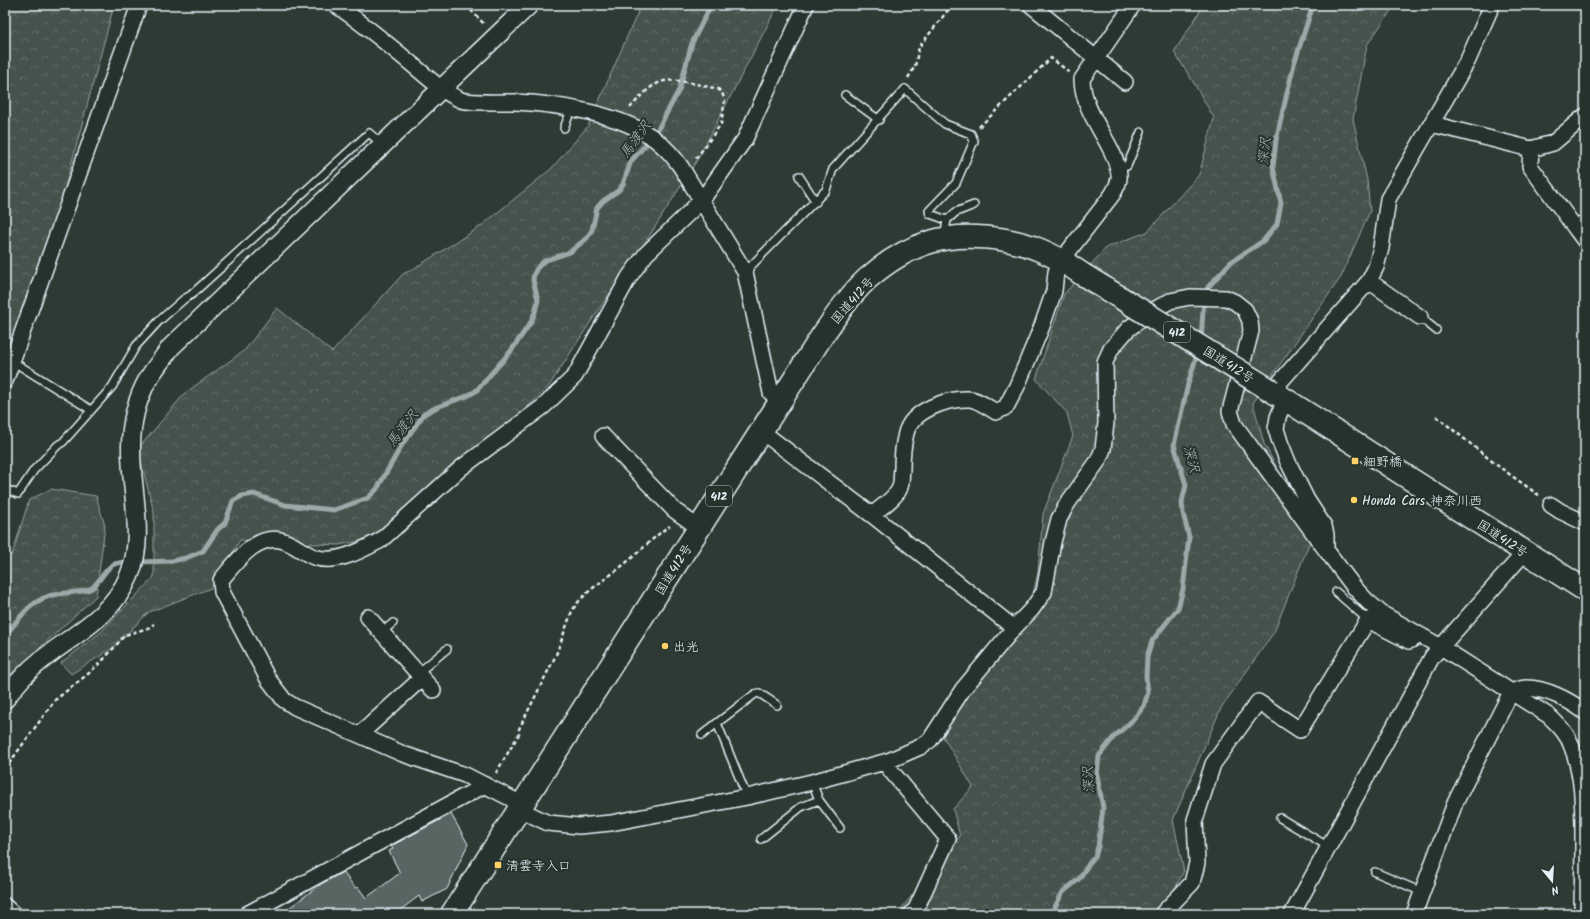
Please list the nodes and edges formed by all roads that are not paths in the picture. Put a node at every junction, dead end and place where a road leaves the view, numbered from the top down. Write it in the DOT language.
graph roads {
  1 [pos="139,5"];
  2 [pos="336,5"];
  3 [pos="529,5"];
  4 [pos="806,5"];
  5 [pos="1031,5"];
  6 [pos="1133,5"];
  7 [pos="1492,5"];
  8 [pos="1097,58"];
  9 [pos="1125,82"];
  10 [pos="441,88"];
  11 [pos="845,94"];
  12 [pos="573,107"];
  13 [pos="1585,116"];
  14 [pos="879,120"];
  15 [pos="1432,124"];
  16 [pos="564,128"];
  17 [pos="1141,132"];
  18 [pos="382,144"];
  19 [pos="1530,149"];
  20 [pos="1117,168"];
  21 [pos="799,176"];
  22 [pos="702,200"];
  23 [pos="816,202"];
  24 [pos="974,205"];
  25 [pos="946,229"];
  26 [pos="1582,231"];
  27 [pos="1061,261"];
  28 [pos="745,272"];
  29 [pos="1369,281"];
  30 [pos="1420,317"];
  31 [pos="1436,330"];
  32 [pos="12,361"];
  33 [pos="5,381"];
  34 [pos="1278,395"];
  35 [pos="780,401"];
  36 [pos="91,410"];
  37 [pos="762,431"];
  38 [pos="603,436"];
  39 [pos="5,489"];
  40 [pos="1551,505"];
  41 [pos="872,515"];
  42 [pos="692,523"];
  43 [pos="1585,524"];
  44 [pos="1326,550"];
  45 [pos="1525,552"];
  46 [pos="1582,582"];
  47 [pos="1336,592"];
  48 [pos="368,617"];
  49 [pos="1368,620"];
  50 [pos="1014,628"];
  51 [pos="1419,636"];
  52 [pos="1441,647"];
  53 [pos="447,649"];
  54 [pos="420,675"];
  55 [pos="433,690"];
  56 [pos="1511,692"];
  57 [pos="5,699"];
  58 [pos="777,705"];
  59 [pos="1585,712"];
  60 [pos="717,723"];
  61 [pos="359,735"];
  62 [pos="702,735"];
  63 [pos="888,761"];
  64 [pos="812,782"];
  65 [pos="487,786"];
  66 [pos="747,797"];
  67 [pos="820,800"];
  68 [pos="519,809"];
  69 [pos="1280,818"];
  70 [pos="840,828"];
  71 [pos="761,839"];
  72 [pos="1330,847"];
  73 [pos="1375,872"];
  74 [pos="1422,892"];
  75 [pos="5,901"];
  76 [pos="268,909"];
  77 [pos="19,914"];
  78 [pos="247,914"];
  79 [pos="452,914"];
  80 [pos="911,914"];
  81 [pos="1162,914"];
  82 [pos="1292,914"];
  83 [pos="1414,914"];
  84 [pos="1582,914"];
  1 -- 32 [label="street"];
  2 -- 10 [label="street"];
  3 -- 10 [label="street"];
  4 -- 22 [label="street"];
  5 -- 8 [label="street"];
  6 -- 8 [label="street"];
  7 -- 15 [label="street"];
  8 -- 9 [label="street"];
  8 -- 20 [label="street"];
  10 -- 12 [label="street"];
  10 -- 18 [label="street"];
  11 -- 14 [label="lane"];
  12 -- 16 [label="lane"];
  12 -- 22 [label="street"];
  13 -- 19 [label="street"];
  14 -- 23 [label="lane"];
  14 -- 25 [label="lane"];
  15 -- 19 [label="street"];
  15 -- 29 [label="street"];
  17 -- 20 [label="lane"];
  18 -- 36 [label="lane"];
  18 -- 57 [label="street"];
  19 -- 26 [label="street"];
  20 -- 27 [label="street"];
  21 -- 23 [label="lane"];
  22 -- 28 [label="street"];
  22 -- 61 [label="street"];
  23 -- 28 [label="lane"];
  24 -- 25 [label="lane"];
  25 -- 27 [label="highway, 国道412号 / 412"];
  25 -- 35 [label="highway, 国道412号 / 412"];
  27 -- 34 [label="highway, 国道412号 / 412, bridge"];
  27 -- 41 [label="street"];
  28 -- 35 [label="street"];
  29 -- 30 [label="street"];
  29 -- 34 [label="street"];
  30 -- 31 [label="lane"];
  32 -- 33 [label="street"];
  32 -- 36 [label="lane"];
  34 -- 44 [label="street"];
  34 -- 45 [label="highway, 国道412号 / 412"];
  35 -- 37 [label="highway, 国道412号 / 412"];
  36 -- 39 [label="lane"];
  37 -- 41 [label="street"];
  37 -- 42 [label="highway, 国道412号 / 412"];
  38 -- 42 [label="street"];
  40 -- 43 [label="street"];
  41 -- 50 [label="street"];
  42 -- 68 [label="highway, 国道412号 / 412"];
  44 -- 50 [label="street"];
  44 -- 51 [label="street"];
  45 -- 46 [label="highway, 国道412号 / 412"];
  45 -- 52 [label="street"];
  47 -- 49 [label="lane"];
  48 -- 54 [label="street"];
  49 -- 51 [label="street"];
  49 -- 81 [label="street"];
  50 -- 63 [label="street"];
  51 -- 52 [label="street"];
  52 -- 56 [label="street"];
  52 -- 72 [label="street"];
  53 -- 54 [label="lane"];
  54 -- 55 [label="street"];
  54 -- 61 [label="street"];
  56 -- 59 [label="street"];
  56 -- 74 [label="street"];
  56 -- 84 [label="street"];
  58 -- 60 [label="lane"];
  60 -- 62 [label="lane"];
  60 -- 66 [label="lane"];
  61 -- 65 [label="street"];
  63 -- 64 [label="street"];
  63 -- 80 [label="street"];
  64 -- 66 [label="street"];
  64 -- 67 [label="lane"];
  65 -- 68 [label="street"];
  65 -- 76 [label="street"];
  66 -- 68 [label="street"];
  67 -- 70 [label="lane"];
  67 -- 71 [label="lane"];
  68 -- 79 [label="highway, 国道412号 / 412"];
  69 -- 72 [label="lane"];
  72 -- 82 [label="street"];
  73 -- 74 [label="lane"];
  74 -- 83 [label="street"];
  75 -- 77 [label="lane"];
  76 -- 78 [label="street"];
}
